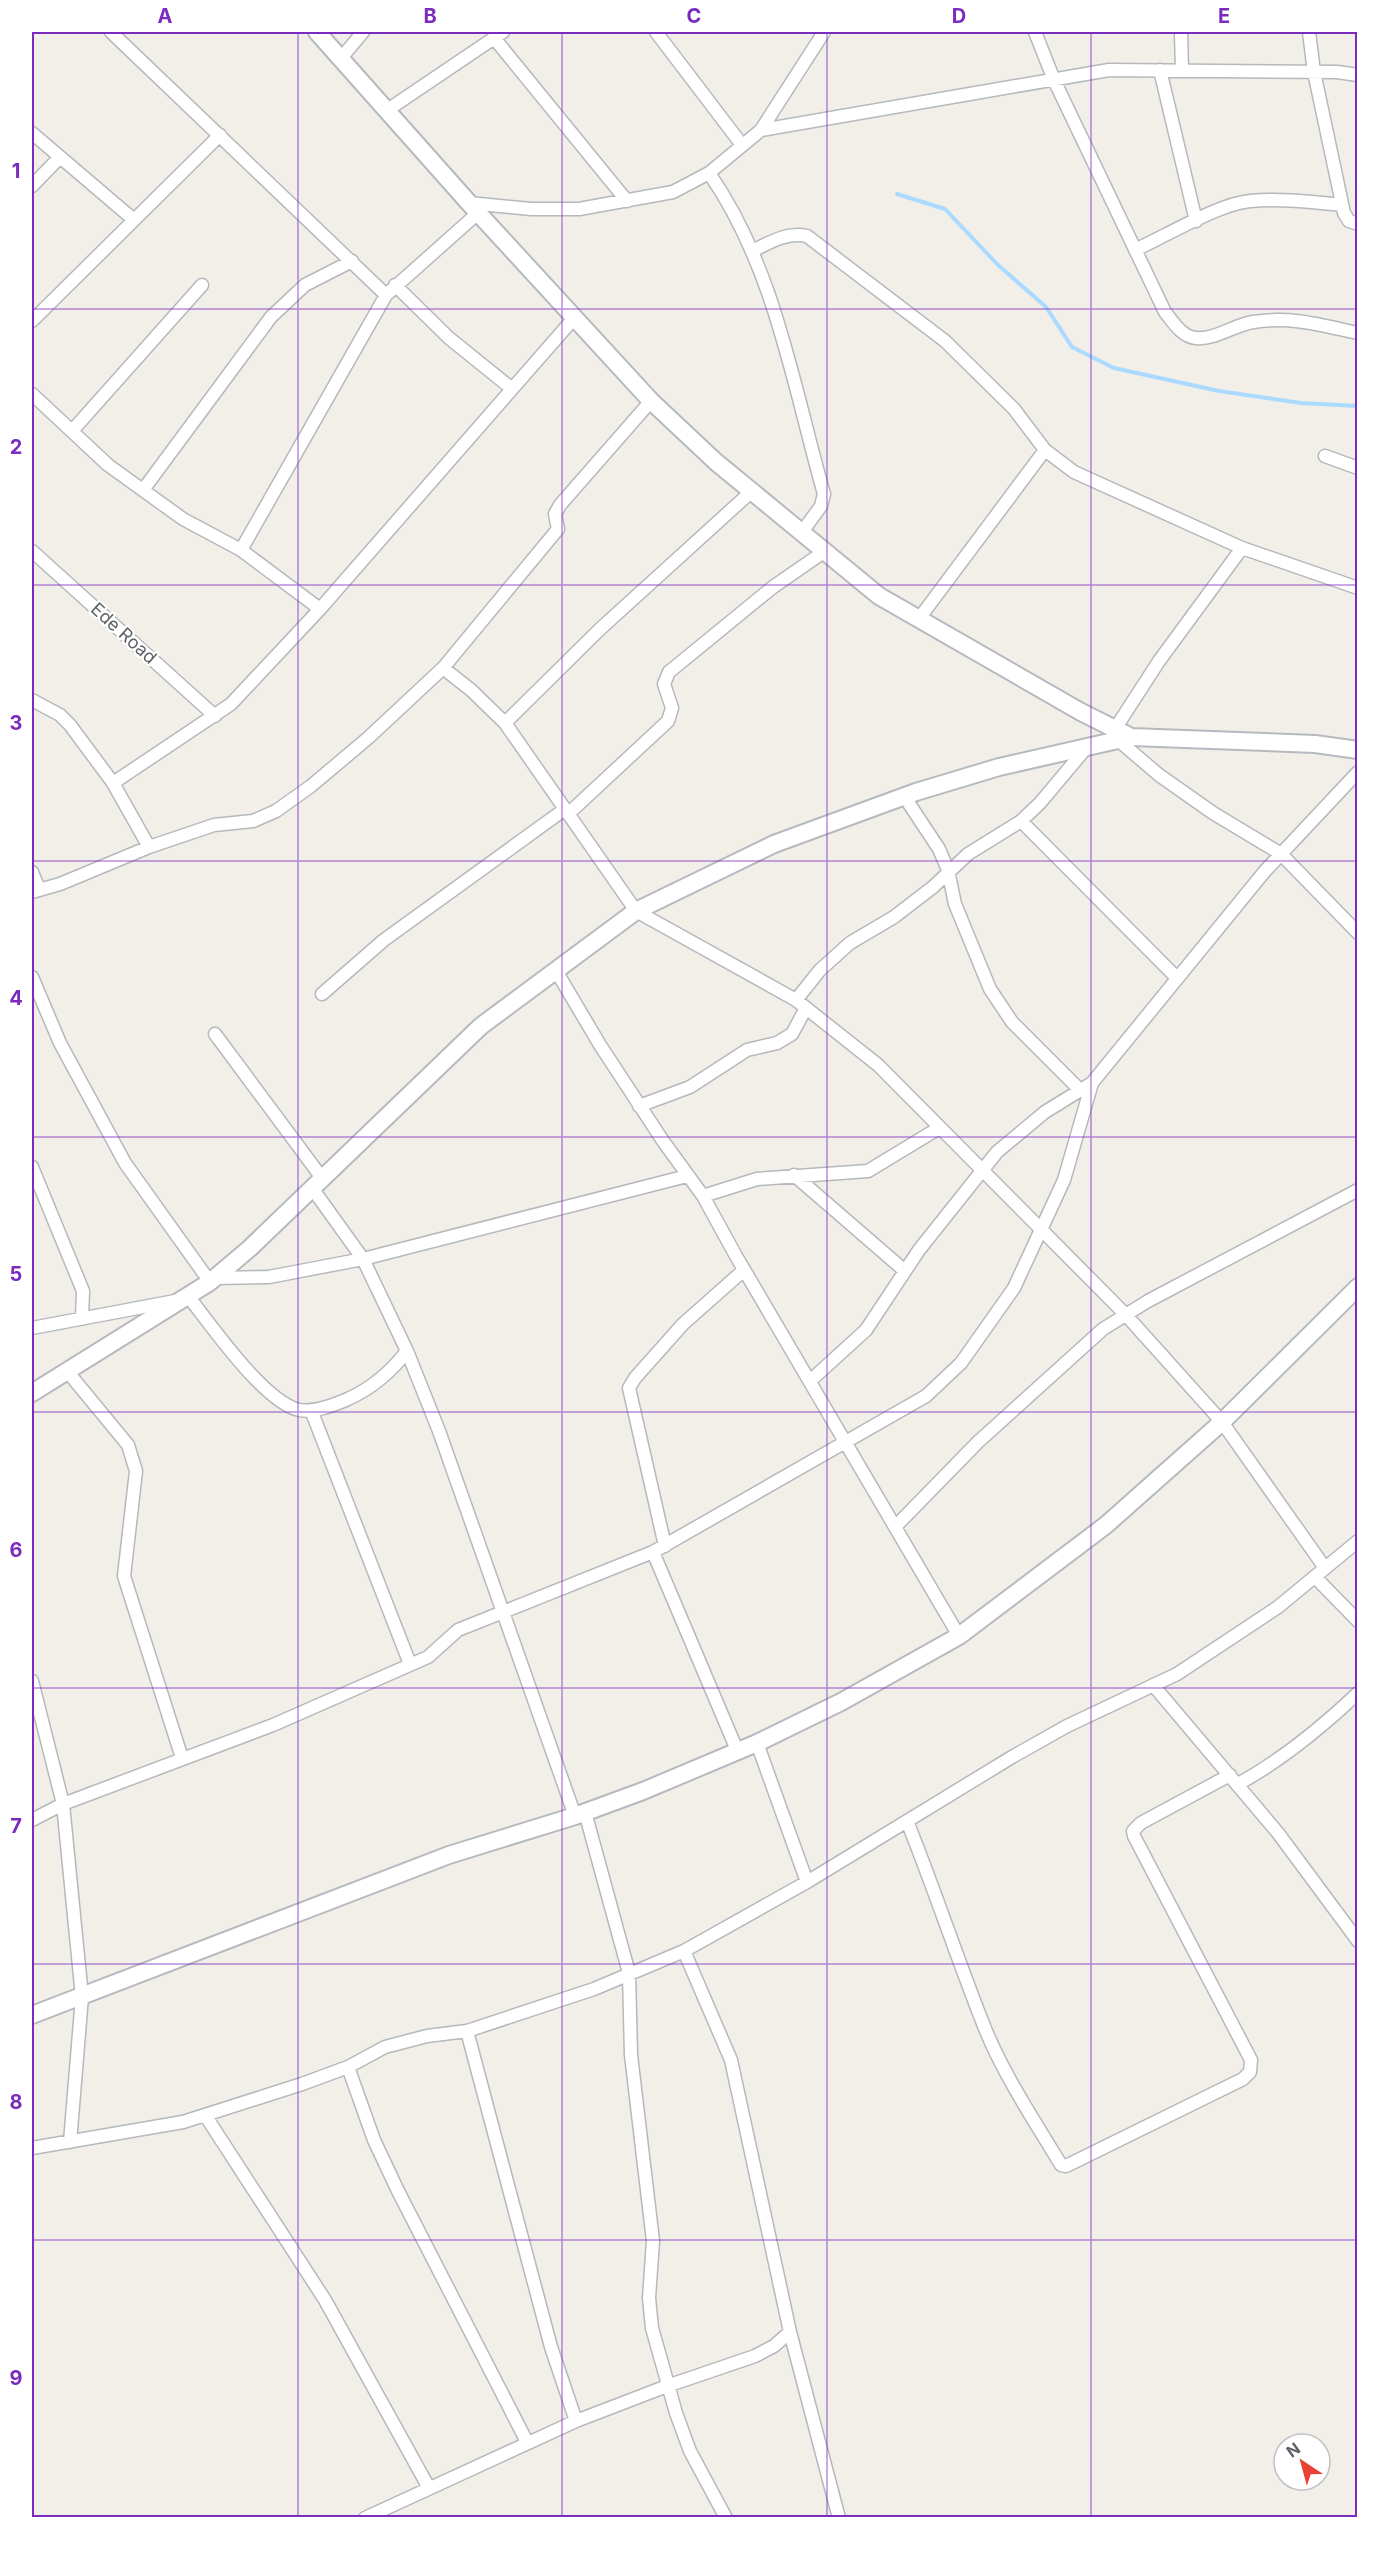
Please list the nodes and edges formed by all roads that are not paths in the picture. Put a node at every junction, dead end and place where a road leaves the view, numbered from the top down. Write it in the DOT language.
graph roads {
  1 [pos="111,32"];
  2 [pos="317,32"];
  3 [pos="363,32"];
  4 [pos="656,32"];
  5 [pos="824,32"];
  6 [pos="1035,32"];
  7 [pos="1181,32"];
  8 [pos="1309,32"];
  9 [pos="499,34"];
  10 [pos="342,57"];
  11 [pos="1160,70"];
  12 [pos="1182,70"];
  13 [pos="1314,72"];
  14 [pos="1358,75"];
  15 [pos="1054,80"];
  16 [pos="386,111"];
  17 [pos="761,130"];
  18 [pos="32,133"];
  19 [pos="220,135"];
  20 [pos="742,145"];
  21 [pos="60,158"];
  22 [pos="709,173"];
  23 [pos="32,186"];
  24 [pos="627,201"];
  25 [pos="1342,205"];
  26 [pos="474,208"];
  27 [pos="134,220"];
  28 [pos="1196,221"];
  29 [pos="1358,224"];
  30 [pos="1135,250"];
  31 [pos="752,251"];
  32 [pos="351,261"];
  33 [pos="202,285"];
  34 [pos="395,285"];
  35 [pos="386,295"];
  36 [pos="575,317"];
  37 [pos="32,321"];
  38 [pos="1358,333"];
  39 [pos="512,388"];
  40 [pos="32,394"];
  41 [pos="651,401"];
  42 [pos="72,431"];
  43 [pos="1046,450"];
  44 [pos="1324,456"];
  45 [pos="1358,468"];
  46 [pos="143,490"];
  47 [pos="752,491"];
  48 [pos="802,532"];
  49 [pos="1242,548"];
  50 [pos="241,550"];
  51 [pos="32,551"];
  52 [pos="825,551"];
  53 [pos="1358,588"];
  54 [pos="320,609"];
  55 [pos="918,620"];
  56 [pos="443,668"];
  57 [pos="32,700"];
  58 [pos="215,716"];
  59 [pos="505,723"];
  60 [pos="1122,735"];
  61 [pos="1087,747"];
  62 [pos="1358,750"];
  63 [pos="1358,772"];
  64 [pos="113,783"];
  65 [pos="904,796"];
  66 [pos="567,812"];
  67 [pos="1020,821"];
  68 [pos="149,847"];
  69 [pos="1281,854"];
  70 [pos="948,870"];
  71 [pos="32,872"];
  72 [pos="35,890"];
  73 [pos="636,911"];
  74 [pos="1358,933"];
  75 [pos="555,969"];
  76 [pos="32,977"];
  77 [pos="1176,977"];
  78 [pos="322,994"];
  79 [pos="801,1004"];
  80 [pos="215,1034"];
  81 [pos="1092,1083"];
  82 [pos="1080,1090"];
  83 [pos="639,1106"];
  84 [pos="939,1128"];
  85 [pos="32,1167"];
  86 [pos="982,1172"];
  87 [pos="794,1175"];
  88 [pos="687,1176"];
  89 [pos="317,1183"];
  90 [pos="1358,1190"];
  91 [pos="703,1196"];
  92 [pos="1042,1230"];
  93 [pos="363,1259"];
  94 [pos="744,1270"];
  95 [pos="905,1271"];
  96 [pos="212,1280"];
  97 [pos="1358,1287"];
  98 [pos="185,1298"];
  99 [pos="1126,1315"];
  100 [pos="82,1317"];
  101 [pos="32,1328"];
  102 [pos="407,1351"];
  103 [pos="67,1371"];
  104 [pos="810,1381"];
  105 [pos="32,1393"];
  106 [pos="311,1410"];
  107 [pos="1221,1422"];
  108 [pos="846,1441"];
  109 [pos="895,1527"];
  110 [pos="1358,1541"];
  111 [pos="665,1546"];
  112 [pos="653,1552"];
  113 [pos="1320,1572"];
  114 [pos="502,1612"];
  115 [pos="1358,1621"];
  116 [pos="959,1636"];
  117 [pos="410,1664"];
  118 [pos="32,1681"];
  119 [pos="1153,1685"];
  120 [pos="1358,1693"];
  121 [pos="757,1743"];
  122 [pos="737,1750"];
  123 [pos="182,1758"];
  124 [pos="1234,1779"];
  125 [pos="63,1804"];
  126 [pos="580,1814"];
  127 [pos="32,1820"];
  128 [pos="906,1821"];
  129 [pos="807,1882"];
  130 [pos="1358,1941"];
  131 [pos="684,1951"];
  132 [pos="629,1973"];
  133 [pos="82,1997"];
  134 [pos="32,2015"];
  135 [pos="467,2031"];
  136 [pos="348,2067"];
  137 [pos="205,2115"];
  138 [pos="70,2142"];
  139 [pos="32,2148"];
  140 [pos="790,2332"];
  141 [pos="667,2386"];
  142 [pos="576,2421"];
  143 [pos="527,2442"];
  144 [pos="429,2488"];
  145 [pos="365,2517"];
  146 [pos="726,2517"];
  147 [pos="839,2517"];
  1 -- 19 [label="street"];
  2 -- 10 [label="street"];
  3 -- 10 [label="street"];
  4 -- 20 [label="street"];
  5 -- 17 [label="street"];
  6 -- 15 [label="street"];
  7 -- 12 [label="street"];
  8 -- 13 [label="street"];
  9 -- 16 [label="street"];
  9 -- 24 [label="street"];
  10 -- 16 [label="street"];
  11 -- 12 [label="street"];
  11 -- 15 [label="street"];
  11 -- 28 [label="street"];
  12 -- 13 [label="street"];
  13 -- 14 [label="street"];
  13 -- 25 [label="street"];
  15 -- 17 [label="street"];
  15 -- 30 [label="street"];
  16 -- 26 [label="street"];
  17 -- 20 [label="street"];
  18 -- 21 [label="street"];
  19 -- 27 [label="street"];
  19 -- 32 [label="street"];
  20 -- 22 [label="street"];
  21 -- 23 [label="street"];
  21 -- 27 [label="street"];
  22 -- 24 [label="street"];
  22 -- 31 [label="street"];
  24 -- 26 [label="street"];
  25 -- 28 [label="street"];
  25 -- 29 [label="street"];
  26 -- 34 [label="street"];
  26 -- 36 [label="street"];
  27 -- 37 [label="street"];
  28 -- 30 [label="street"];
  30 -- 38 [label="street"];
  31 -- 43 [label="street"];
  31 -- 48 [label="street"];
  32 -- 35 [label="street"];
  32 -- 46 [label="street"];
  33 -- 42 [label="street"];
  34 -- 35 [label="street"];
  34 -- 39 [label="street"];
  35 -- 50 [label="street"];
  36 -- 39 [label="street"];
  36 -- 41 [label="street"];
  39 -- 54 [label="street"];
  40 -- 42 [label="street"];
  41 -- 47 [label="street"];
  41 -- 56 [label="street"];
  42 -- 46 [label="street"];
  43 -- 49 [label="street"];
  43 -- 55 [label="street"];
  44 -- 45 [label="street"];
  46 -- 50 [label="street"];
  47 -- 48 [label="street"];
  47 -- 59 [label="street"];
  48 -- 52 [label="street"];
  49 -- 53 [label="street"];
  49 -- 60 [label="street"];
  50 -- 54 [label="street"];
  51 -- 58 [label="street, Ede Road"];
  52 -- 55 [label="street"];
  52 -- 66 [label="street"];
  54 -- 58 [label="street"];
  55 -- 60 [label="street"];
  56 -- 59 [label="street"];
  56 -- 68 [label="street"];
  57 -- 64 [label="street"];
  58 -- 64 [label="street"];
  59 -- 66 [label="street"];
  60 -- 61 [label="street"];
  60 -- 62 [label="street"];
  60 -- 69 [label="street"];
  61 -- 65 [label="street"];
  61 -- 67 [label="street"];
  63 -- 69 [label="street"];
  64 -- 68 [label="street"];
  65 -- 70 [label="street"];
  65 -- 73 [label="street"];
  66 -- 73 [label="street"];
  66 -- 78 [label="street"];
  67 -- 70 [label="street"];
  67 -- 77 [label="street"];
  68 -- 72 [label="street"];
  69 -- 74 [label="street"];
  69 -- 77 [label="street"];
  70 -- 79 [label="street"];
  70 -- 82 [label="street"];
  71 -- 72 [label="street"];
  73 -- 75 [label="street"];
  73 -- 79 [label="street"];
  75 -- 83 [label="street"];
  75 -- 89 [label="street"];
  76 -- 96 [label="street"];
  77 -- 81 [label="street"];
  79 -- 83 [label="street"];
  79 -- 84 [label="street"];
  80 -- 89 [label="street"];
  81 -- 82 [label="street"];
  81 -- 92 [label="street"];
  82 -- 86 [label="street"];
  83 -- 88 [label="street"];
  84 -- 86 [label="street"];
  84 -- 87 [label="street"];
  85 -- 100 [label="street"];
  86 -- 92 [label="street"];
  86 -- 95 [label="street"];
  87 -- 91 [label="street"];
  87 -- 95 [label="street"];
  88 -- 91 [label="street"];
  88 -- 93 [label="street"];
  89 -- 93 [label="street"];
  89 -- 96 [label="street"];
  90 -- 99 [label="street"];
  91 -- 94 [label="street"];
  92 -- 99 [label="street"];
  92 -- 108 [label="street"];
  93 -- 96 [label="street"];
  93 -- 102 [label="street"];
  94 -- 104 [label="street"];
  94 -- 111 [label="street"];
  95 -- 104 [label="street"];
  96 -- 98 [label="street"];
  97 -- 107 [label="street"];
  98 -- 100 [label="street"];
  98 -- 103 [label="street"];
  98 -- 106 [label="street"];
  99 -- 107 [label="street"];
  99 -- 109 [label="street"];
  100 -- 101 [label="street"];
  102 -- 106 [label="street"];
  102 -- 114 [label="street"];
  103 -- 105 [label="street"];
  103 -- 123 [label="street"];
  104 -- 108 [label="street"];
  106 -- 117 [label="street"];
  107 -- 113 [label="street"];
  107 -- 116 [label="street"];
  108 -- 109 [label="street"];
  108 -- 111 [label="street"];
  109 -- 116 [label="street"];
  110 -- 113 [label="street"];
  111 -- 112 [label="street"];
  112 -- 114 [label="street"];
  112 -- 122 [label="street"];
  113 -- 115 [label="street"];
  113 -- 119 [label="street"];
  114 -- 117 [label="street"];
  114 -- 126 [label="street"];
  116 -- 121 [label="street"];
  117 -- 123 [label="street"];
  118 -- 125 [label="street"];
  119 -- 124 [label="street"];
  119 -- 128 [label="street"];
  120 -- 124 [label="street"];
  121 -- 122 [label="street"];
  121 -- 129 [label="street"];
  122 -- 126 [label="street"];
  123 -- 125 [label="street"];
  124 -- 128 [label="street"];
  124 -- 130 [label="street"];
  125 -- 127 [label="street"];
  125 -- 133 [label="street"];
  126 -- 132 [label="street"];
  126 -- 133 [label="street"];
  128 -- 129 [label="street"];
  129 -- 131 [label="street"];
  131 -- 132 [label="street"];
  131 -- 140 [label="street"];
  132 -- 135 [label="street"];
  132 -- 141 [label="street"];
  133 -- 134 [label="street"];
  133 -- 138 [label="street"];
  135 -- 136 [label="street"];
  135 -- 142 [label="street"];
  136 -- 137 [label="street"];
  136 -- 143 [label="street"];
  137 -- 138 [label="street"];
  137 -- 144 [label="street"];
  138 -- 139 [label="street"];
  140 -- 141 [label="street"];
  140 -- 147 [label="street"];
  141 -- 142 [label="street"];
  141 -- 146 [label="street"];
  142 -- 143 [label="street"];
  143 -- 144 [label="street"];
  144 -- 145 [label="street"];
}
